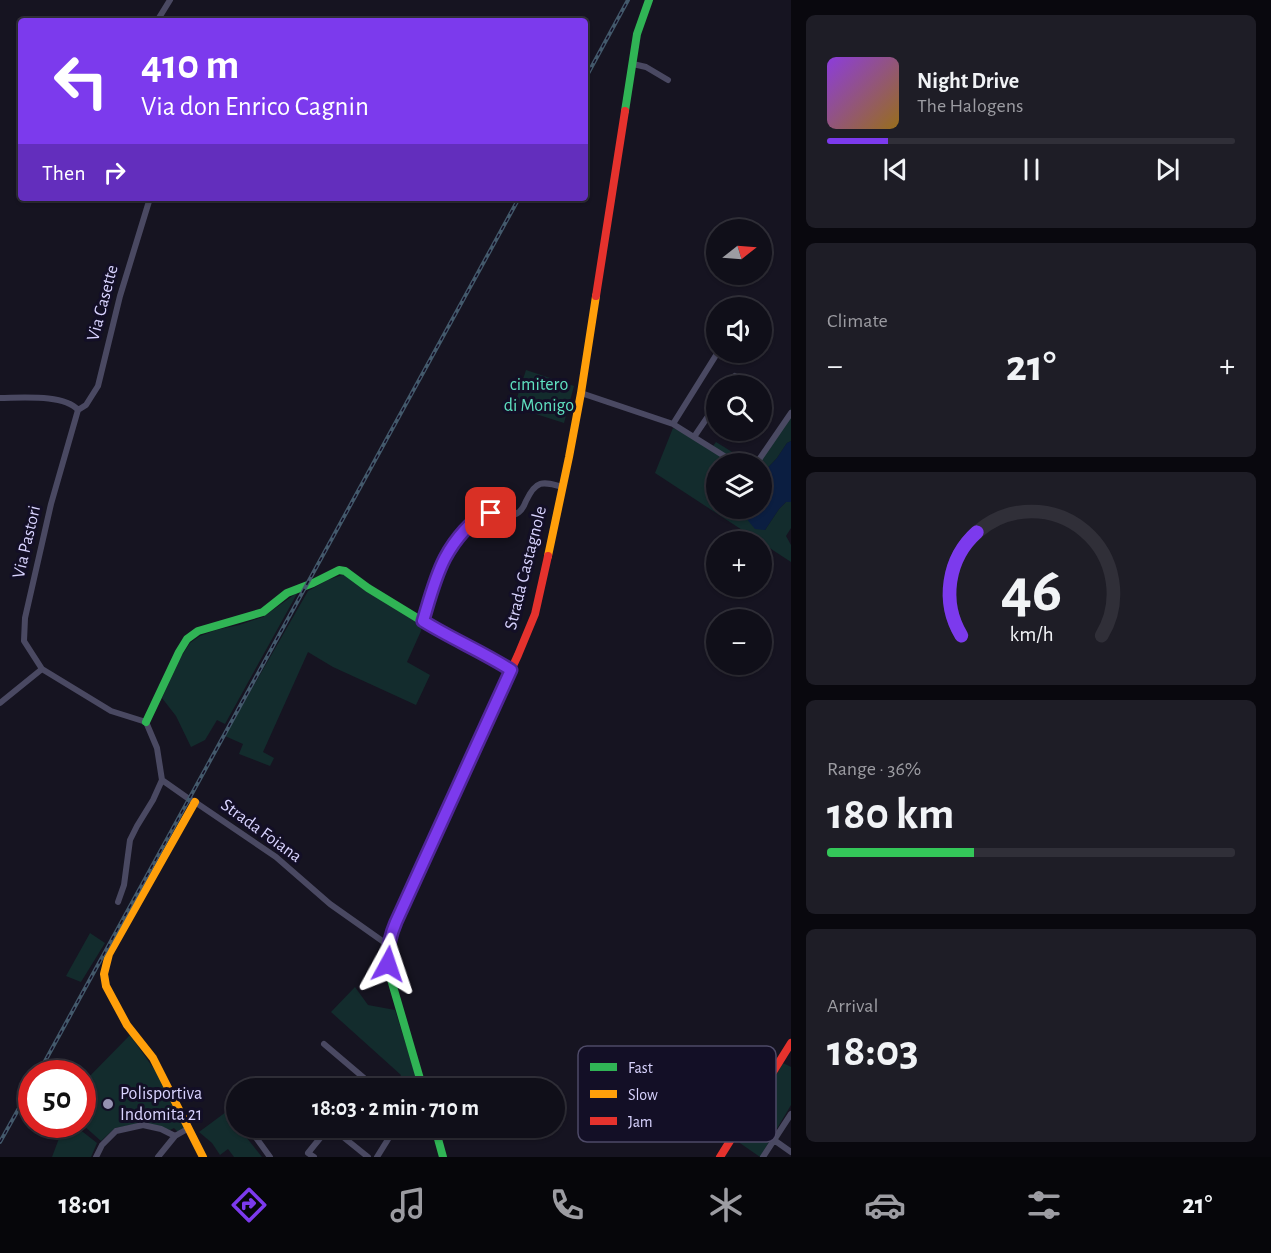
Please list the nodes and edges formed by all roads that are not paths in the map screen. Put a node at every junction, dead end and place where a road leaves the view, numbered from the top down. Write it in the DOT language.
graph roads {
  1 [pos="170,0"];
  2 [pos="649,0"];
  3 [pos="159,18"];
  4 [pos="633,64"];
  5 [pos="668,80"];
  6 [pos="149,201"];
  7 [pos="711,363"];
  8 [pos="581,393"];
  9 [pos="0,398"];
  10 [pos="78,410"];
  11 [pos="791,412"];
  12 [pos="706,419"];
  13 [pos="673,424"];
  14 [pos="694,437"];
  15 [pos="719,453"];
  16 [pos="763,453"];
  17 [pos="563,487"];
  18 [pos="423,621"];
  19 [pos="42,669"];
  20 [pos="511,670"];
  21 [pos="0,703"];
  22 [pos="146,722"];
  23 [pos="162,780"];
  24 [pos="195,802"];
  25 [pos="118,902"];
  26 [pos="388,945"];
  27 [pos="791,1043"];
  28 [pos="324,1044"];
  29 [pos="776,1068"];
  30 [pos="364,1078"];
  31 [pos="420,1078"];
  32 [pos="791,1114"];
  33 [pos="189,1128"];
  34 [pos="175,1136"];
  35 [pos="776,1137"];
  36 [pos="256,1138"];
  37 [pos="321,1138"];
  38 [pos="344,1138"];
  39 [pos="389,1138"];
  40 [pos="438,1138"];
  41 [pos="776,1141"];
  42 [pos="730,1142"];
  43 [pos="773,1142"];
  44 [pos="791,1152"];
  45 [pos="309,1155"];
  46 [pos="96,1157"];
  47 [pos="158,1157"];
  48 [pos="203,1157"];
  49 [pos="270,1157"];
  50 [pos="368,1157"];
  51 [pos="377,1157"];
  52 [pos="443,1157"];
  53 [pos="720,1157"];
  54 [pos="763,1157"];
  1 -- 3 [label="street"];
  2 -- 4 [label="main road, Strada Castagnole"];
  4 -- 5 [label="street"];
  4 -- 8 [label="main road, Strada Castagnole"];
  6 -- 10 [label="street, Via Casette"];
  7 -- 13 [label="street"];
  8 -- 13 [label="street"];
  8 -- 17 [label="main road, Strada Castagnole"];
  9 -- 10 [label="street"];
  10 -- 19 [label="street, Via Pastori"];
  11 -- 16 [label="street"];
  12 -- 14 [label="street"];
  13 -- 14 [label="street"];
  14 -- 15 [label="street"];
  17 -- 18 [label="street"];
  17 -- 20 [label="main road, Strada Castagnole"];
  18 -- 20 [label="main road"];
  18 -- 22 [label="main road"];
  19 -- 21 [label="street"];
  19 -- 22 [label="street, Via Pastori"];
  20 -- 26 [label="main road, Strada Castagnole"];
  22 -- 23 [label="street"];
  23 -- 24 [label="street, Strada Foiana"];
  23 -- 25 [label="street"];
  24 -- 26 [label="street, Strada Foiana"];
  24 -- 33 [label="main road"];
  26 -- 31 [label="main road, Strada Castagnole"];
  27 -- 29 [label="main road"];
  28 -- 30 [label="street"];
  32 -- 35 [label="street"];
  33 -- 34 [label="street"];
  33 -- 48 [label="main road"];
  34 -- 46 [label="street"];
  34 -- 47 [label="street"];
  36 -- 49 [label="street"];
  37 -- 45 [label="street"];
  38 -- 50 [label="street"];
  39 -- 51 [label="street"];
  40 -- 52 [label="main road"];
  41 -- 44 [label="street"];
  42 -- 53 [label="main road"];
  43 -- 54 [label="street"];
}
